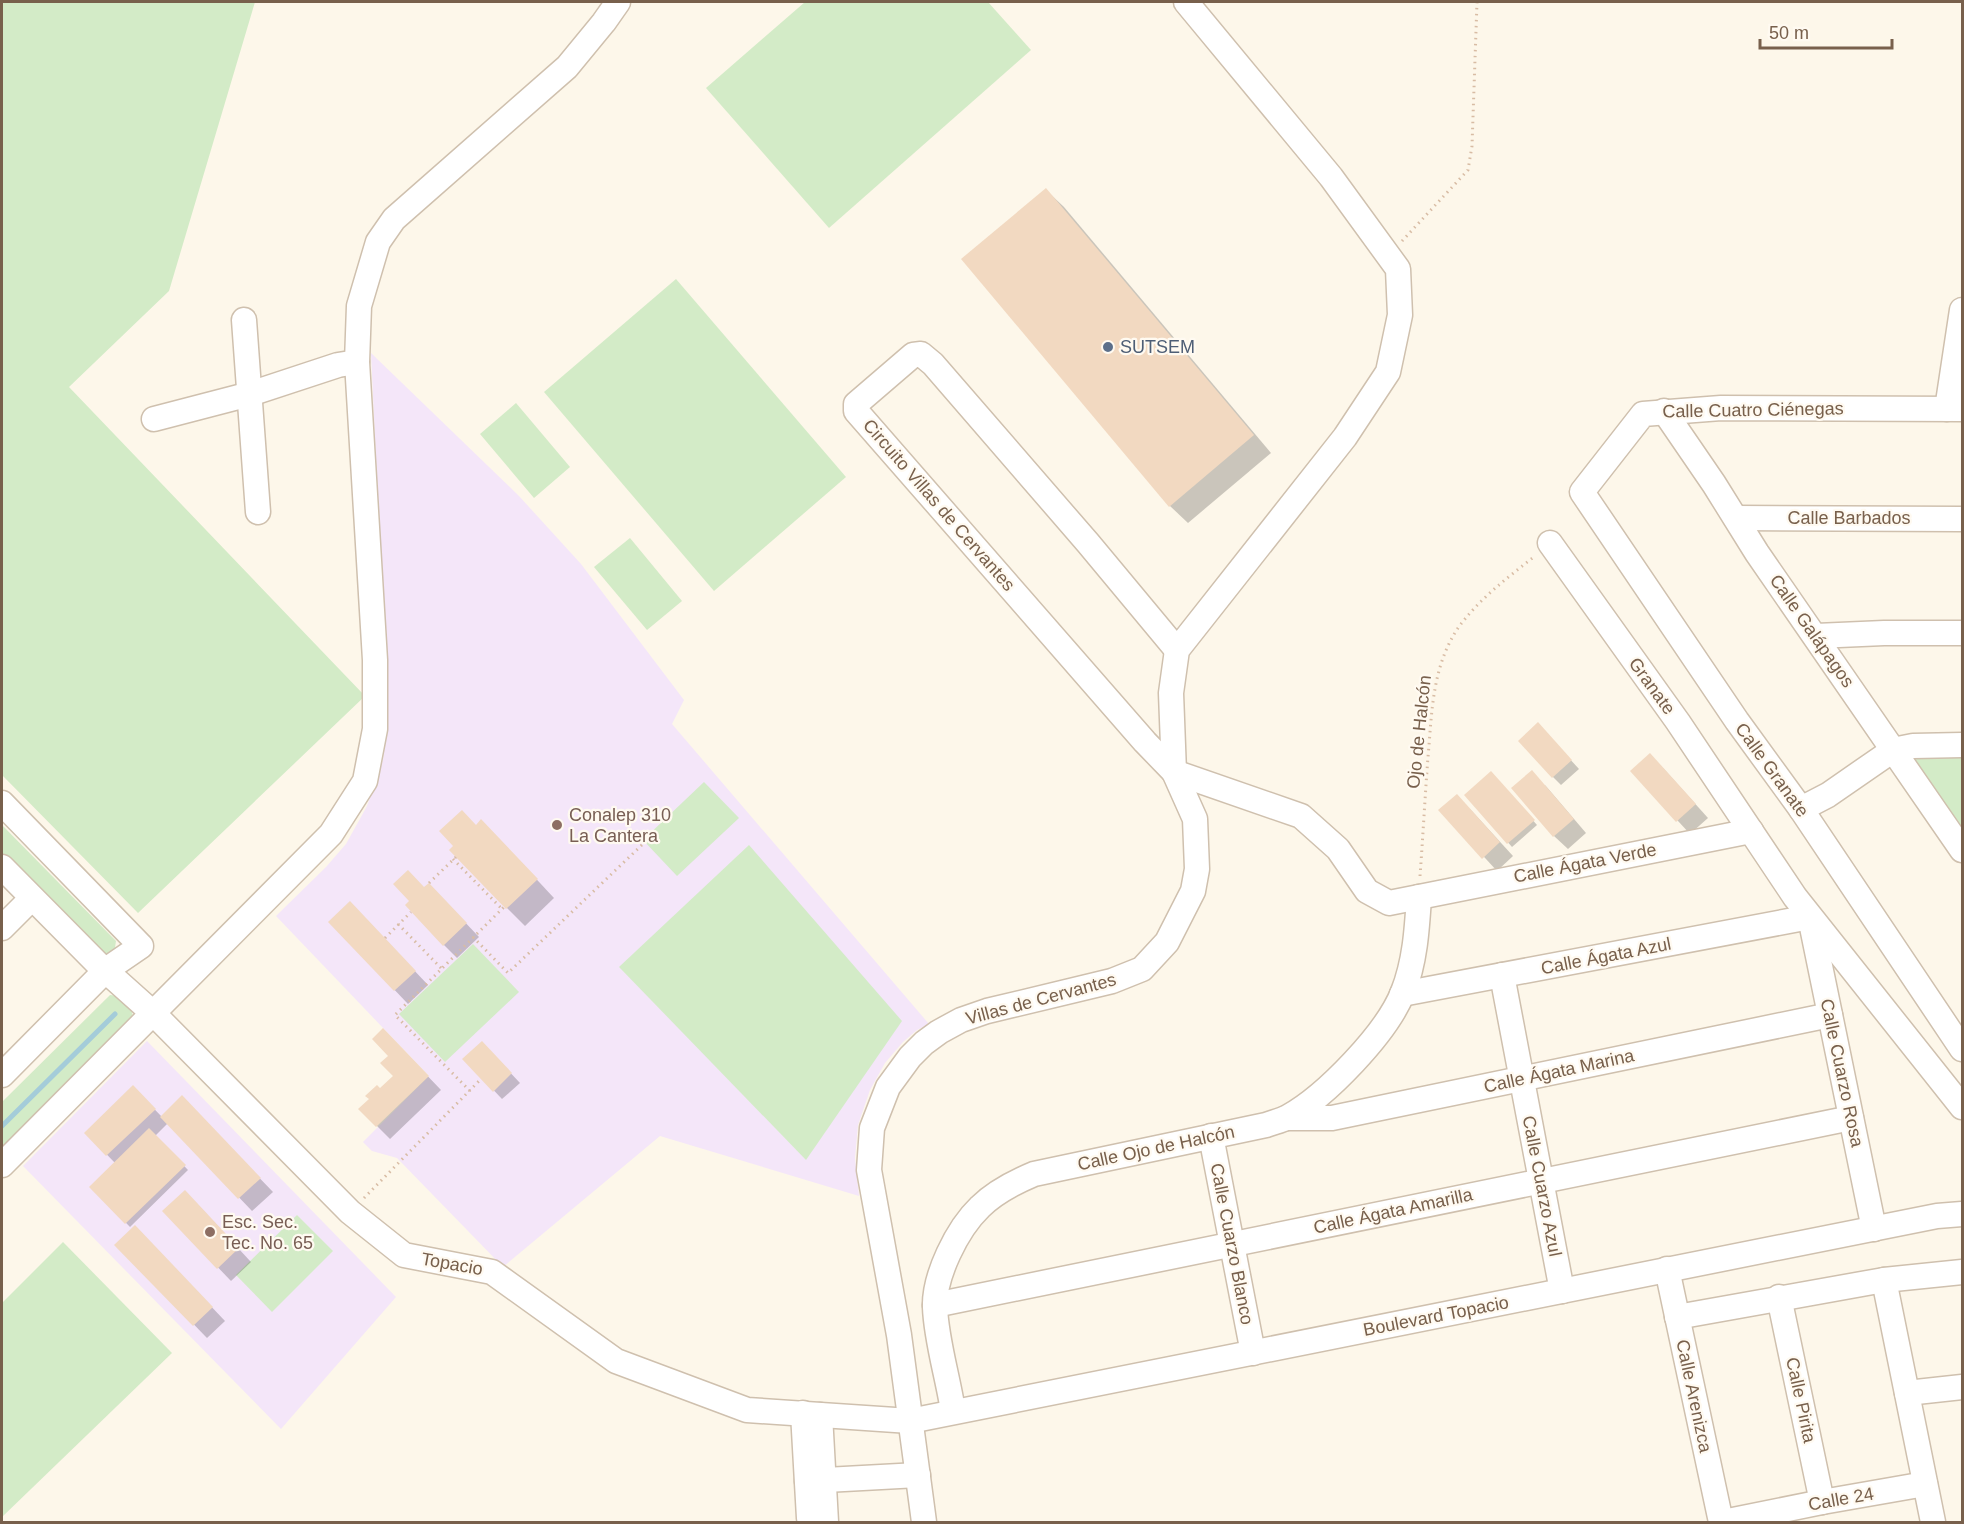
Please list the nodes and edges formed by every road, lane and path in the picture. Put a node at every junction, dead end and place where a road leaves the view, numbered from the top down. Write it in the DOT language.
graph roads {
  1 [pos="618,2"];
  2 [pos="1477,2"];
  3 [pos="1200,7"];
  4 [pos="1389,256"];
  5 [pos="1962,310"];
  6 [pos="243,320"];
  7 [pos="357,362"];
  8 [pos="250,394"];
  9 [pos="1955,409"];
  10 [pos="1664,411"];
  11 [pos="154,419"];
  12 [pos="1582,492"];
  13 [pos="258,512"];
  14 [pos="1736,518"];
  15 [pos="1962,519"];
  16 [pos="1550,543"];
  17 [pos="1962,633"];
  18 [pos="1816,636"];
  19 [pos="1177,650"];
  20 [pos="1962,745"];
  21 [pos="1893,750"];
  22 [pos="1174,772"];
  23 [pos="2,803"];
  24 [pos="1801,809"];
  25 [pos="1751,831"];
  26 [pos="645,842"];
  27 [pos="1962,850"];
  28 [pos="2,867"];
  29 [pos="429,883"];
  30 [pos="1419,897"];
  31 [pos="32,898"];
  32 [pos="411,912"];
  33 [pos="1810,917"];
  34 [pos="398,924"];
  35 [pos="2,928"];
  36 [pos="473,937"];
  37 [pos="385,938"];
  38 [pos="442,968"];
  39 [pos="106,970"];
  40 [pos="1502,975"];
  41 [pos="1402,994"];
  42 [pos="154,1014"];
  43 [pos="1830,1015"];
  44 [pos="1962,1049"];
  45 [pos="2,1075"];
  46 [pos="481,1079"];
  47 [pos="1522,1079"];
  48 [pos="470,1090"];
  49 [pos="1962,1107"];
  50 [pos="1287,1118"];
  51 [pos="1851,1118"];
  52 [pos="1211,1136"];
  53 [pos="2,1166"];
  54 [pos="1541,1181"];
  55 [pos="350,1212"];
  56 [pos="1962,1214"];
  57 [pos="1874,1229"];
  58 [pos="1232,1244"];
  59 [pos="1667,1269"];
  60 [pos="1962,1272"];
  61 [pos="1884,1280"];
  62 [pos="1562,1291"];
  63 [pos="1779,1297"];
  64 [pos="935,1305"];
  65 [pos="1677,1317"];
  66 [pos="1253,1353"];
  67 [pos="1962,1388"];
  68 [pos="1907,1393"];
  69 [pos="953,1411"];
  70 [pos="812,1414"];
  71 [pos="910,1421"];
  72 [pos="918,1475"];
  73 [pos="815,1481"];
  74 [pos="1925,1484"];
  75 [pos="1822,1502"];
  76 [pos="812,1522"];
  77 [pos="826,1522"];
  78 [pos="924,1522"];
  79 [pos="1722,1522"];
  80 [pos="1933,1522"];
  1 -- 7 [label="street"];
  2 -- 4 [label="path"];
  3 -- 4 [label="street"];
  4 -- 19 [label="street"];
  5 -- 9 [label="street"];
  6 -- 8 [label="street"];
  7 -- 8 [label="street"];
  7 -- 42 [label="street"];
  8 -- 11 [label="street"];
  8 -- 13 [label="street"];
  9 -- 10 [label="street, Calle Cuatro Ciénegas"];
  10 -- 12 [label="street, Calle Cuatro Ciénegas"];
  10 -- 14 [label="street, Calle Galápagos"];
  12 -- 24 [label="street, Calle Granate"];
  14 -- 15 [label="street, Calle Barbados"];
  14 -- 18 [label="street, Calle Galápagos"];
  16 -- 25 [label="street, Granate"];
  16 -- 30 [label="path, Ojo de Halcón"];
  17 -- 18 [label="street"];
  18 -- 21 [label="street, Calle Galápagos"];
  19 -- 22 [label="street, Villas de Cervantes"];
  19 -- 22 [label="street, Circuito Villas de Cervantes"];
  20 -- 21 [label="street"];
  21 -- 24 [label="street"];
  21 -- 27 [label="street, Calle Galápagos"];
  22 -- 30 [label="street, Calle Ágata Verde"];
  22 -- 71 [label="street, Villas de Cervantes"];
  23 -- 39 [label="street"];
  24 -- 44 [label="street, Calle Granate"];
  25 -- 30 [label="street, Calle Ágata Verde"];
  25 -- 33 [label="street"];
  26 -- 36 [label="path"];
  28 -- 31 [label="street"];
  29 -- 36 [label="path"];
  30 -- 41 [label="street, Calle Ojo de Halcón"];
  31 -- 35 [label="street"];
  31 -- 39 [label="street"];
  32 -- 34 [label="path"];
  33 -- 40 [label="street, Calle Ágata Azul"];
  33 -- 43 [label="street, Calle Cuarzo Rosa"];
  33 -- 49 [label="street"];
  34 -- 37 [label="path"];
  34 -- 38 [label="path"];
  36 -- 38 [label="path"];
  38 -- 48 [label="path"];
  39 -- 42 [label="street, Topacio"];
  39 -- 45 [label="street"];
  40 -- 41 [label="street, Calle Ágata Azul"];
  40 -- 47 [label="street, Calle Cuarzo Azul"];
  41 -- 50 [label="street, Calle Ojo de Halcón"];
  42 -- 53 [label="street"];
  42 -- 55 [label="street, Topacio"];
  43 -- 47 [label="street, Calle Ágata Marina"];
  43 -- 51 [label="street, Calle Cuarzo Rosa"];
  46 -- 48 [label="path"];
  47 -- 50 [label="street, Calle Ágata Marina"];
  47 -- 54 [label="street, Calle Cuarzo Azul"];
  48 -- 55 [label="path"];
  50 -- 52 [label="street, Calle Ojo de Halcón"];
  51 -- 54 [label="street, Calle Ágata Amarilla"];
  51 -- 57 [label="street, Calle Cuarzo Rosa"];
  52 -- 58 [label="street, Calle Cuarzo Blanco"];
  52 -- 64 [label="street, Calle Ojo de Halcón"];
  54 -- 58 [label="street, Calle Ágata Amarilla"];
  54 -- 62 [label="street, Calle Cuarzo Azul"];
  55 -- 70 [label="street, Topacio"];
  56 -- 57 [label="street, Boulevard Topacio"];
  57 -- 59 [label="street, Boulevard Topacio"];
  58 -- 64 [label="street, Calle Ágata Amarilla"];
  58 -- 66 [label="street, Calle Cuarzo Blanco"];
  59 -- 62 [label="street, Boulevard Topacio"];
  59 -- 65 [label="street, Calle Arenizca"];
  60 -- 61 [label="street"];
  61 -- 63 [label="street"];
  61 -- 68 [label="street"];
  62 -- 66 [label="street, Boulevard Topacio"];
  63 -- 65 [label="street"];
  63 -- 75 [label="street, Calle Pirita"];
  64 -- 69 [label="street, Calle Ojo de Halcón"];
  65 -- 79 [label="street, Calle Arenizca"];
  66 -- 69 [label="street, Boulevard Topacio"];
  67 -- 68 [label="street"];
  68 -- 74 [label="street"];
  69 -- 71 [label="street, Boulevard Topacio"];
  70 -- 71 [label="street, Topacio"];
  70 -- 73 [label="street"];
  71 -- 72 [label="street, Villas de Cervantes"];
  72 -- 73 [label="street"];
  72 -- 78 [label="street, Villas de Cervantes"];
  73 -- 76 [label="street"];
  73 -- 77 [label="street"];
  74 -- 75 [label="street, Calle 24"];
  74 -- 80 [label="street"];
  75 -- 79 [label="street, Calle 24"];
}
